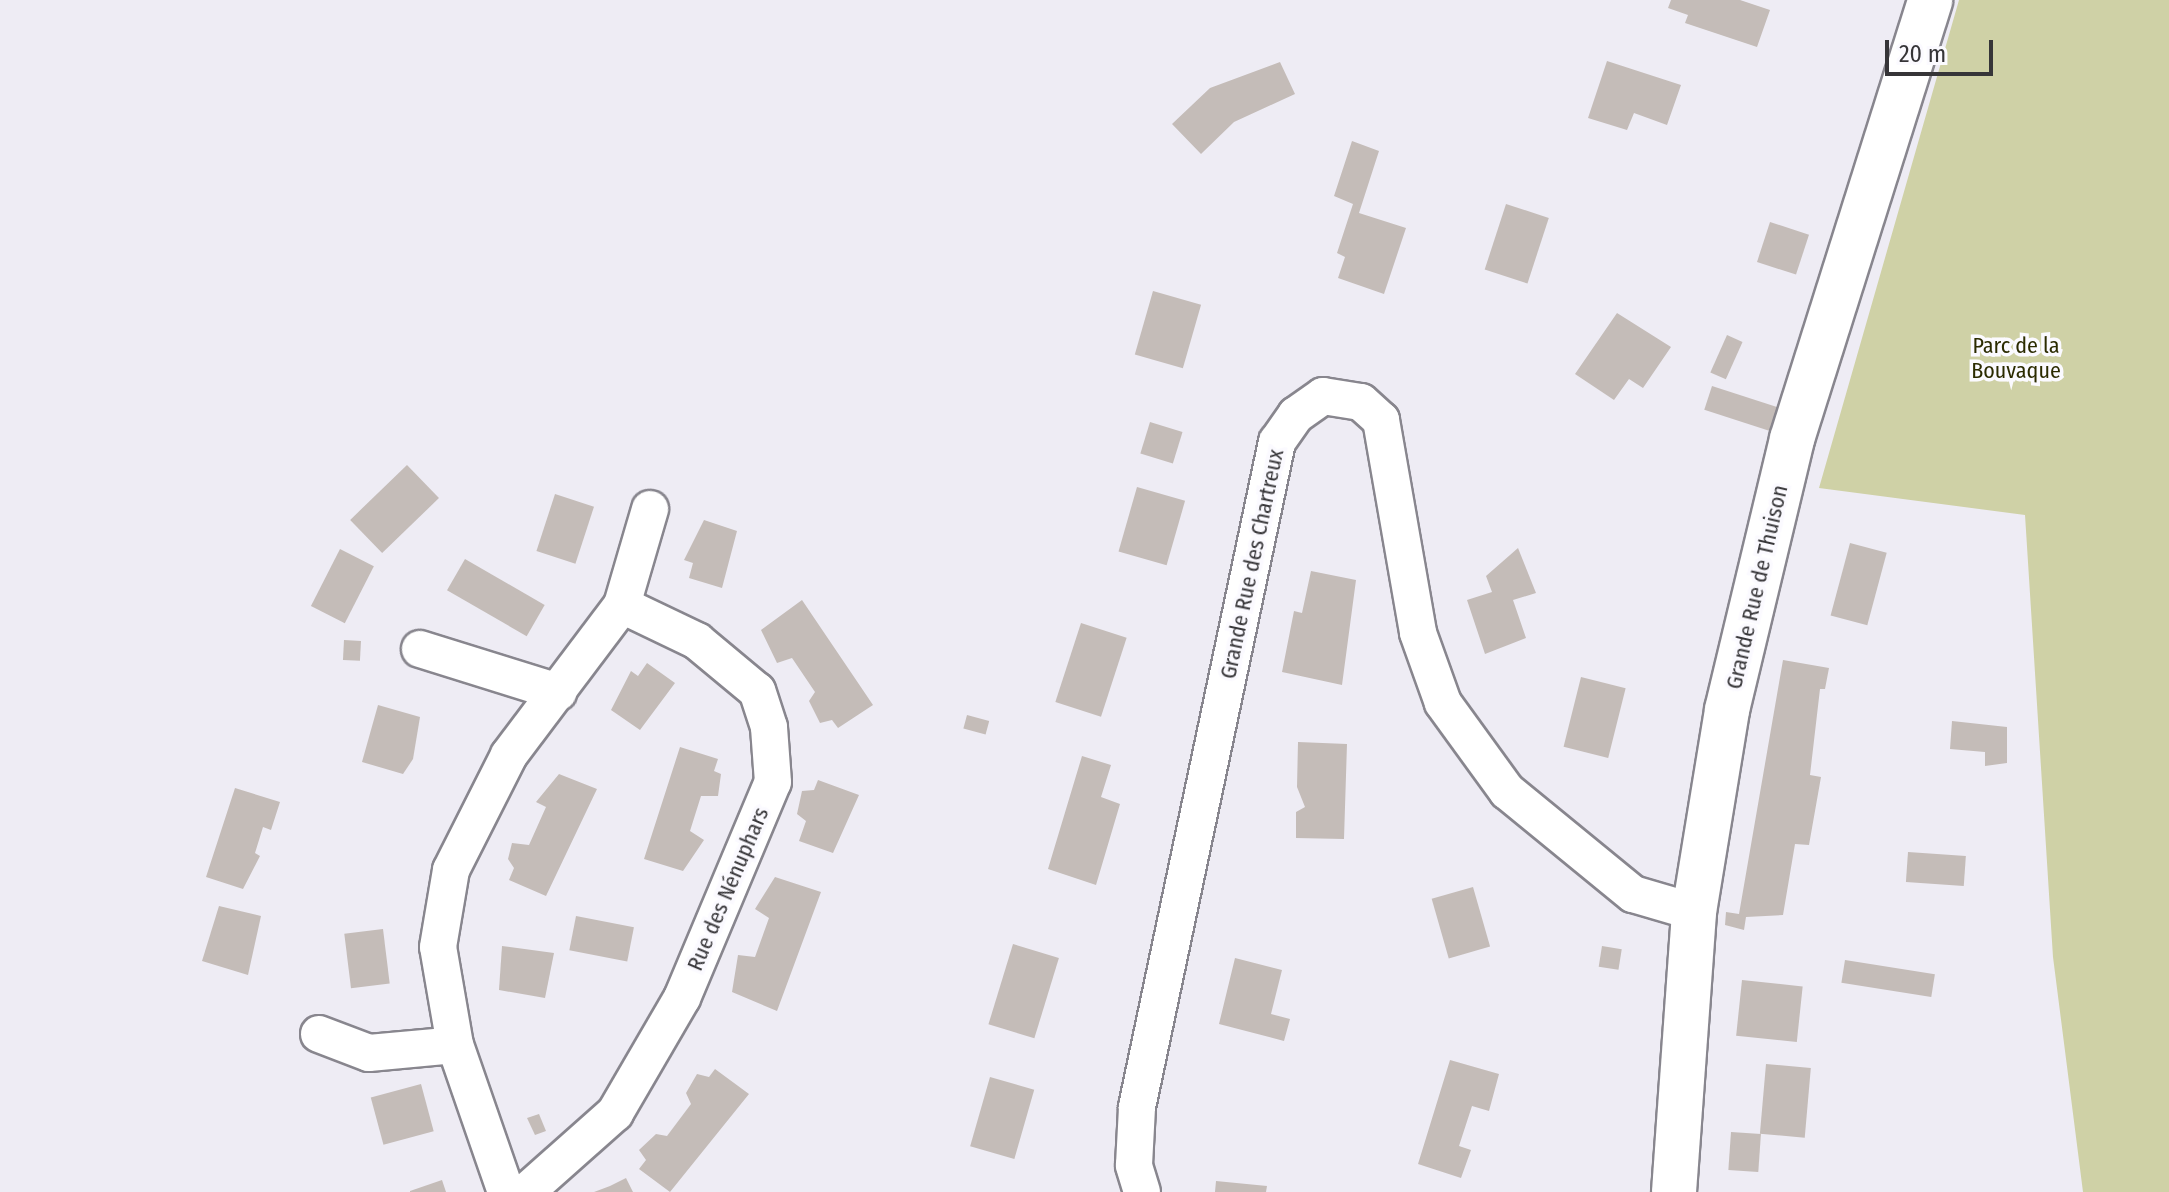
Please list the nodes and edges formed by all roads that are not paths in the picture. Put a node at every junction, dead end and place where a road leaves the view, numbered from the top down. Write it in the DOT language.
graph roads {
  1 [pos="1930,0"];
  2 [pos="650,509"];
  3 [pos="622,605"];
  4 [pos="420,649"];
  5 [pos="558,692"];
  6 [pos="1694,912"];
  7 [pos="319,1034"];
  8 [pos="455,1045"];
  9 [pos="506,1192"];
  10 [pos="526,1192"];
  11 [pos="1142,1192"];
  12 [pos="1674,1192"];
  1 -- 6 [label="street, Grande Rue de Thuison"];
  2 -- 3 [label="street"];
  3 -- 5 [label="street"];
  3 -- 10 [label="street, Rue des Nénuphars"];
  4 -- 5 [label="street"];
  5 -- 8 [label="street"];
  6 -- 11 [label="street, Grande Rue des Chartreux"];
  6 -- 12 [label="street, Grande Rue de Thuison"];
  7 -- 8 [label="street"];
  8 -- 9 [label="street"];
}
